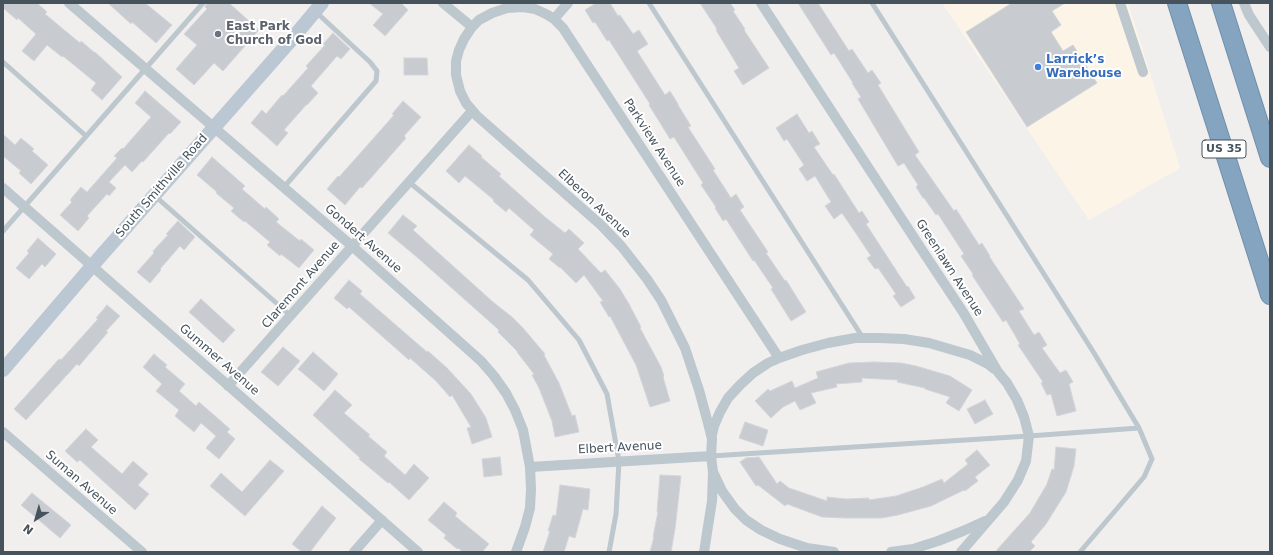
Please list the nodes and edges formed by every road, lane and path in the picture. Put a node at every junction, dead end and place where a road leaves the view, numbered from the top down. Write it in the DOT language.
graph roads {
  1 [pos="69,3"];
  2 [pos="203,3"];
  3 [pos="443,3"];
  4 [pos="568,3"];
  5 [pos="649,3"];
  6 [pos="761,3"];
  7 [pos="872,3"];
  8 [pos="1120,3"];
  9 [pos="1177,3"];
  10 [pos="1221,3"];
  11 [pos="1244,3"];
  12 [pos="319,7"];
  13 [pos="554,19"];
  14 [pos="472,28"];
  15 [pos="1270,47"];
  16 [pos="3,62"];
  17 [pos="145,69"];
  18 [pos="1143,72"];
  19 [pos="472,111"];
  20 [pos="214,127"];
  21 [pos="86,136"];
  22 [pos="1270,158"];
  23 [pos="409,182"];
  24 [pos="284,186"];
  25 [pos="3,188"];
  26 [pos="154,196"];
  27 [pos="24,207"];
  28 [pos="3,231"];
  29 [pos="352,246"];
  30 [pos="92,266"];
  31 [pos="1270,295"];
  32 [pos="291,316"];
  33 [pos="864,338"];
  34 [pos="779,358"];
  35 [pos="3,370"];
  36 [pos="998,372"];
  37 [pos="228,386"];
  38 [pos="1139,428"];
  39 [pos="3,432"];
  40 [pos="1029,436"];
  41 [pos="712,439"];
  42 [pos="711,456"];
  43 [pos="619,461"];
  44 [pos="530,467"];
  45 [pos="713,472"];
  46 [pos="990,518"];
  47 [pos="382,520"];
  48 [pos="915,550"];
  49 [pos="142,552"];
  50 [pos="354,552"];
  51 [pos="418,552"];
  52 [pos="516,552"];
  53 [pos="610,552"];
  54 [pos="704,552"];
  55 [pos="834,552"];
  56 [pos="890,552"];
  57 [pos="961,552"];
  58 [pos="1080,552"];
  1 -- 17 [label="street, Gondert Avenue"];
  2 -- 17 [label="lane"];
  3 -- 14 [label="street"];
  4 -- 13 [label="street"];
  5 -- 33 [label="lane"];
  6 -- 36 [label="street, Greenlawn Avenue"];
  7 -- 38 [label="lane"];
  8 -- 18 [label="street"];
  9 -- 31 [label="highway, US 35"];
  10 -- 22 [label="highway, US 35"];
  11 -- 15 [label="street"];
  12 -- 20 [label="main road, South Smithville Road"];
  12 -- 24 [label="lane"];
  13 -- 14 [label="street, Parkview Avenue"];
  13 -- 34 [label="street, Parkview Avenue"];
  14 -- 19 [label="street, Elberon Avenue"];
  16 -- 21 [label="lane"];
  17 -- 20 [label="street, Gondert Avenue"];
  17 -- 21 [label="lane"];
  19 -- 23 [label="street, Claremont Avenue"];
  19 -- 41 [label="street, Elberon Avenue"];
  20 -- 24 [label="street, Gondert Avenue"];
  20 -- 26 [label="main road, South Smithville Road"];
  21 -- 27 [label="lane"];
  23 -- 29 [label="street, Claremont Avenue"];
  23 -- 43 [label="lane"];
  24 -- 29 [label="street, Gondert Avenue"];
  25 -- 27 [label="street, Gummer Avenue"];
  26 -- 30 [label="main road, South Smithville Road"];
  26 -- 32 [label="lane"];
  27 -- 28 [label="lane"];
  27 -- 30 [label="street, Gummer Avenue"];
  29 -- 32 [label="street, Claremont Avenue"];
  29 -- 44 [label="street, Gondert Avenue"];
  30 -- 35 [label="main road, South Smithville Road"];
  30 -- 37 [label="street, Gummer Avenue"];
  32 -- 37 [label="street, Claremont Avenue"];
  33 -- 34 [label="street"];
  33 -- 36 [label="street"];
  34 -- 41 [label="street"];
  36 -- 40 [label="street, Greenlawn Avenue"];
  37 -- 47 [label="street, Gummer Avenue"];
  38 -- 40 [label="lane"];
  38 -- 58 [label="lane"];
  39 -- 49 [label="street, Suman Avenue"];
  40 -- 42 [label="lane"];
  40 -- 46 [label="street, Greenlawn Avenue"];
  41 -- 42 [label="street, Elberon Avenue"];
  42 -- 43 [label="street, Elbert Avenue"];
  42 -- 45 [label="street, Elberon Avenue"];
  43 -- 44 [label="street, Elbert Avenue"];
  43 -- 53 [label="lane"];
  44 -- 52 [label="street, Gondert Avenue"];
  45 -- 54 [label="street, Elberon Avenue"];
  45 -- 55 [label="street"];
  46 -- 48 [label="street"];
  46 -- 57 [label="street, Greenlawn Avenue"];
  47 -- 50 [label="street"];
  47 -- 51 [label="street, Gummer Avenue"];
  48 -- 56 [label="street"];
}
